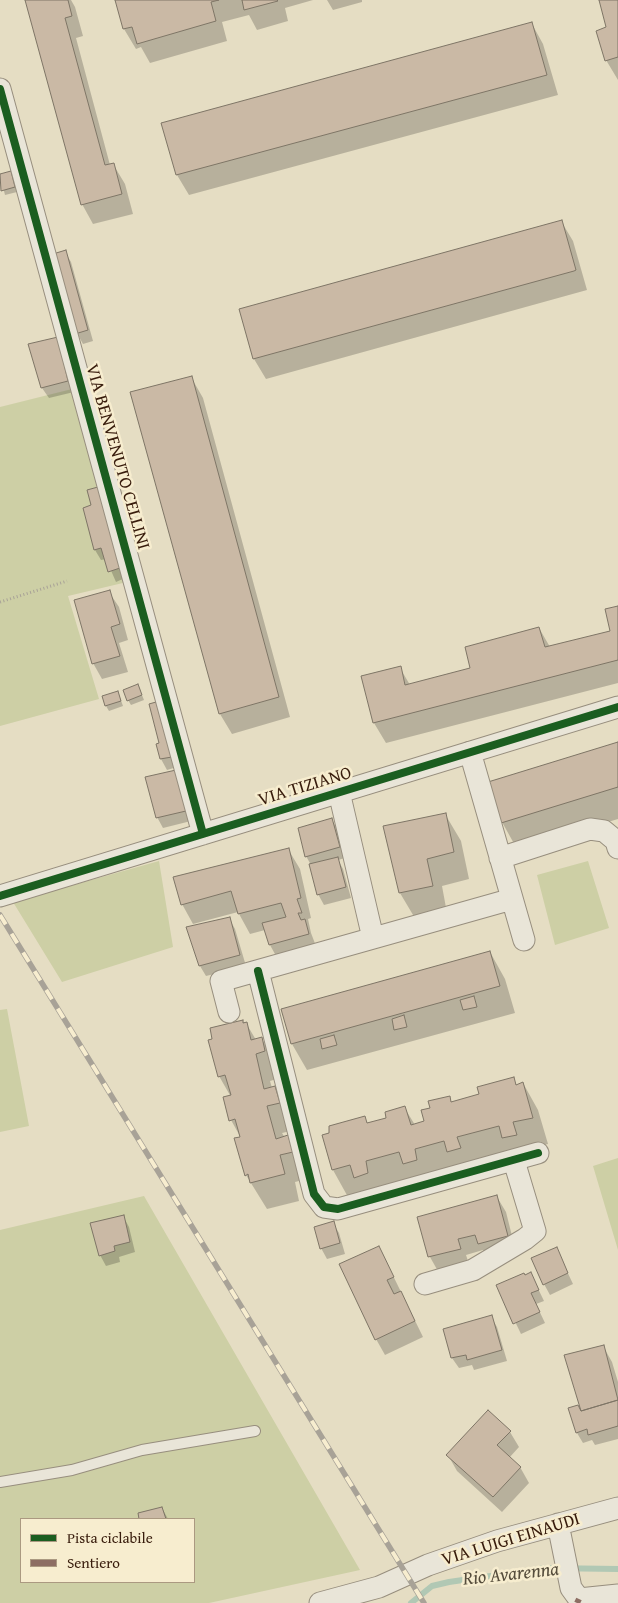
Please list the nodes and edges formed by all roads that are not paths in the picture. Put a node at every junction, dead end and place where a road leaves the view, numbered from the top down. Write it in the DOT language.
graph roads {
  1 [pos="0,89"];
  2 [pos="618,707"];
  3 [pos="470,752"];
  4 [pos="339,792"];
  5 [pos="204,834"];
  6 [pos="618,848"];
  7 [pos="500,858"];
  8 [pos="0,896"];
  9 [pos="512,899"];
  10 [pos="373,938"];
  11 [pos="524,940"];
  12 [pos="258,971"];
  13 [pos="229,1012"];
  14 [pos="538,1153"];
  15 [pos="514,1161"];
  16 [pos="425,1284"];
  17 [pos="255,1431"];
  18 [pos="0,1482"];
  19 [pos="618,1508"];
  20 [pos="560,1532"];
  21 [pos="618,1595"];
  22 [pos="365,1597"];
  23 [pos="320,1603"];
  1 -- 5 [label="street, VIA BENVENUTO CELLINI"];
  2 -- 3 [label="street, VIA TIZIANO"];
  3 -- 4 [label="street, VIA TIZIANO"];
  3 -- 7 [label="street"];
  4 -- 5 [label="street, VIA TIZIANO"];
  4 -- 10 [label="street"];
  5 -- 8 [label="street, VIA TIZIANO"];
  6 -- 7 [label="street"];
  7 -- 9 [label="street"];
  9 -- 10 [label="street"];
  9 -- 11 [label="street"];
  10 -- 12 [label="street"];
  12 -- 13 [label="street"];
  12 -- 15 [label="street"];
  14 -- 15 [label="street"];
  15 -- 16 [label="street"];
  17 -- 18 [label="lane"];
  19 -- 20 [label="street, VIA LUIGI EINAUDI"];
  20 -- 21 [label="street"];
  20 -- 22 [label="street, VIA LUIGI EINAUDI"];
  22 -- 23 [label="street, VIA LUIGI EINAUDI"];
}
